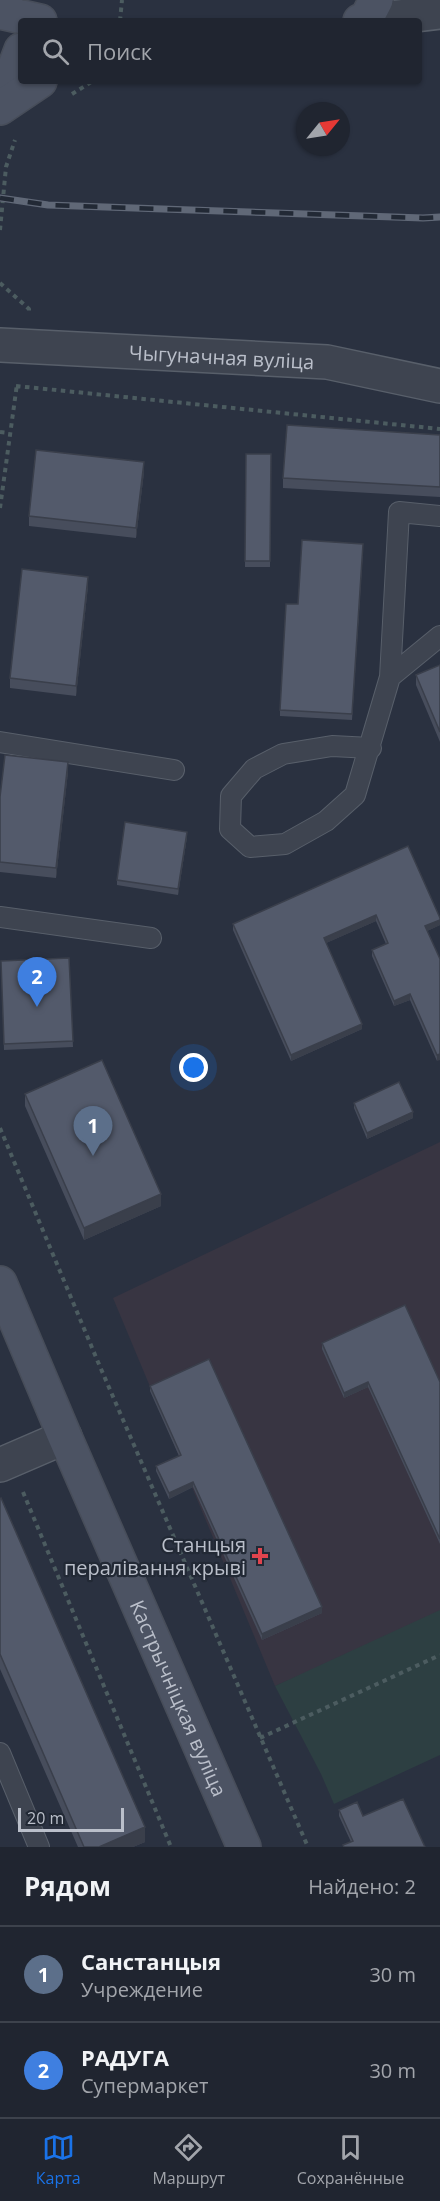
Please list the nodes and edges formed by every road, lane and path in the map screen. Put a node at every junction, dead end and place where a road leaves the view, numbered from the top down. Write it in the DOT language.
graph roads {
  1 [pos="35,0"];
  2 [pos="122,0"];
  3 [pos="376,0"];
  4 [pos="440,12"];
  5 [pos="12,18"];
  6 [pos="120,18"];
  7 [pos="367,18"];
  8 [pos="390,18"];
  9 [pos="18,58"];
  10 [pos="35,84"];
  11 [pos="0,107"];
  12 [pos="19,134"];
  13 [pos="0,230"];
  14 [pos="0,283"];
  15 [pos="30,309"];
  16 [pos="0,345"];
  17 [pos="440,386"];
  18 [pos="440,429"];
  19 [pos="0,432"];
  20 [pos="9,433"];
  21 [pos="0,508"];
  22 [pos="440,516"];
  23 [pos="440,636"];
  24 [pos="390,676"];
  25 [pos="0,742"];
  26 [pos="371,748"];
  27 [pos="174,770"];
  28 [pos="0,917"];
  29 [pos="151,938"];
  30 [pos="0,1128"];
  31 [pos="0,1283"];
  32 [pos="65,1437"];
  33 [pos="5,1463"];
  34 [pos="440,1655"];
  35 [pos="260,1738"];
  36 [pos="0,1753"];
  37 [pos="240,1846"];
  38 [pos="39,1847"];
  39 [pos="171,1847"];
  40 [pos="308,1847"];
  1 -- 5 [label="main road"];
  2 -- 6 [label="path"];
  3 -- 7 [label="main road"];
  4 -- 8 [label="street"];
  9 -- 11 [label="main road"];
  10 -- 11 [label="main road"];
  12 -- 13 [label="path"];
  14 -- 15 [label="path"];
  16 -- 17 [label="street, Чыгуначная вуліца"];
  18 -- 20 [label="path"];
  19 -- 20 [label="path"];
  20 -- 21 [label="path"];
  22 -- 24 [label="lane"];
  23 -- 24 [label="lane"];
  24 -- 26 [label="lane"];
  25 -- 27 [label="lane"];
  26 -- 26 [label="lane"];
  28 -- 29 [label="lane"];
  30 -- 35 [label="path"];
  31 -- 32 [label="main road, Кастрычніцкая вуліца"];
  32 -- 33 [label="street"];
  32 -- 37 [label="main road, Кастрычніцкая вуліца"];
  33 -- 39 [label="path"];
  34 -- 35 [label="path"];
  35 -- 40 [label="path"];
  36 -- 38 [label="lane"];
}
